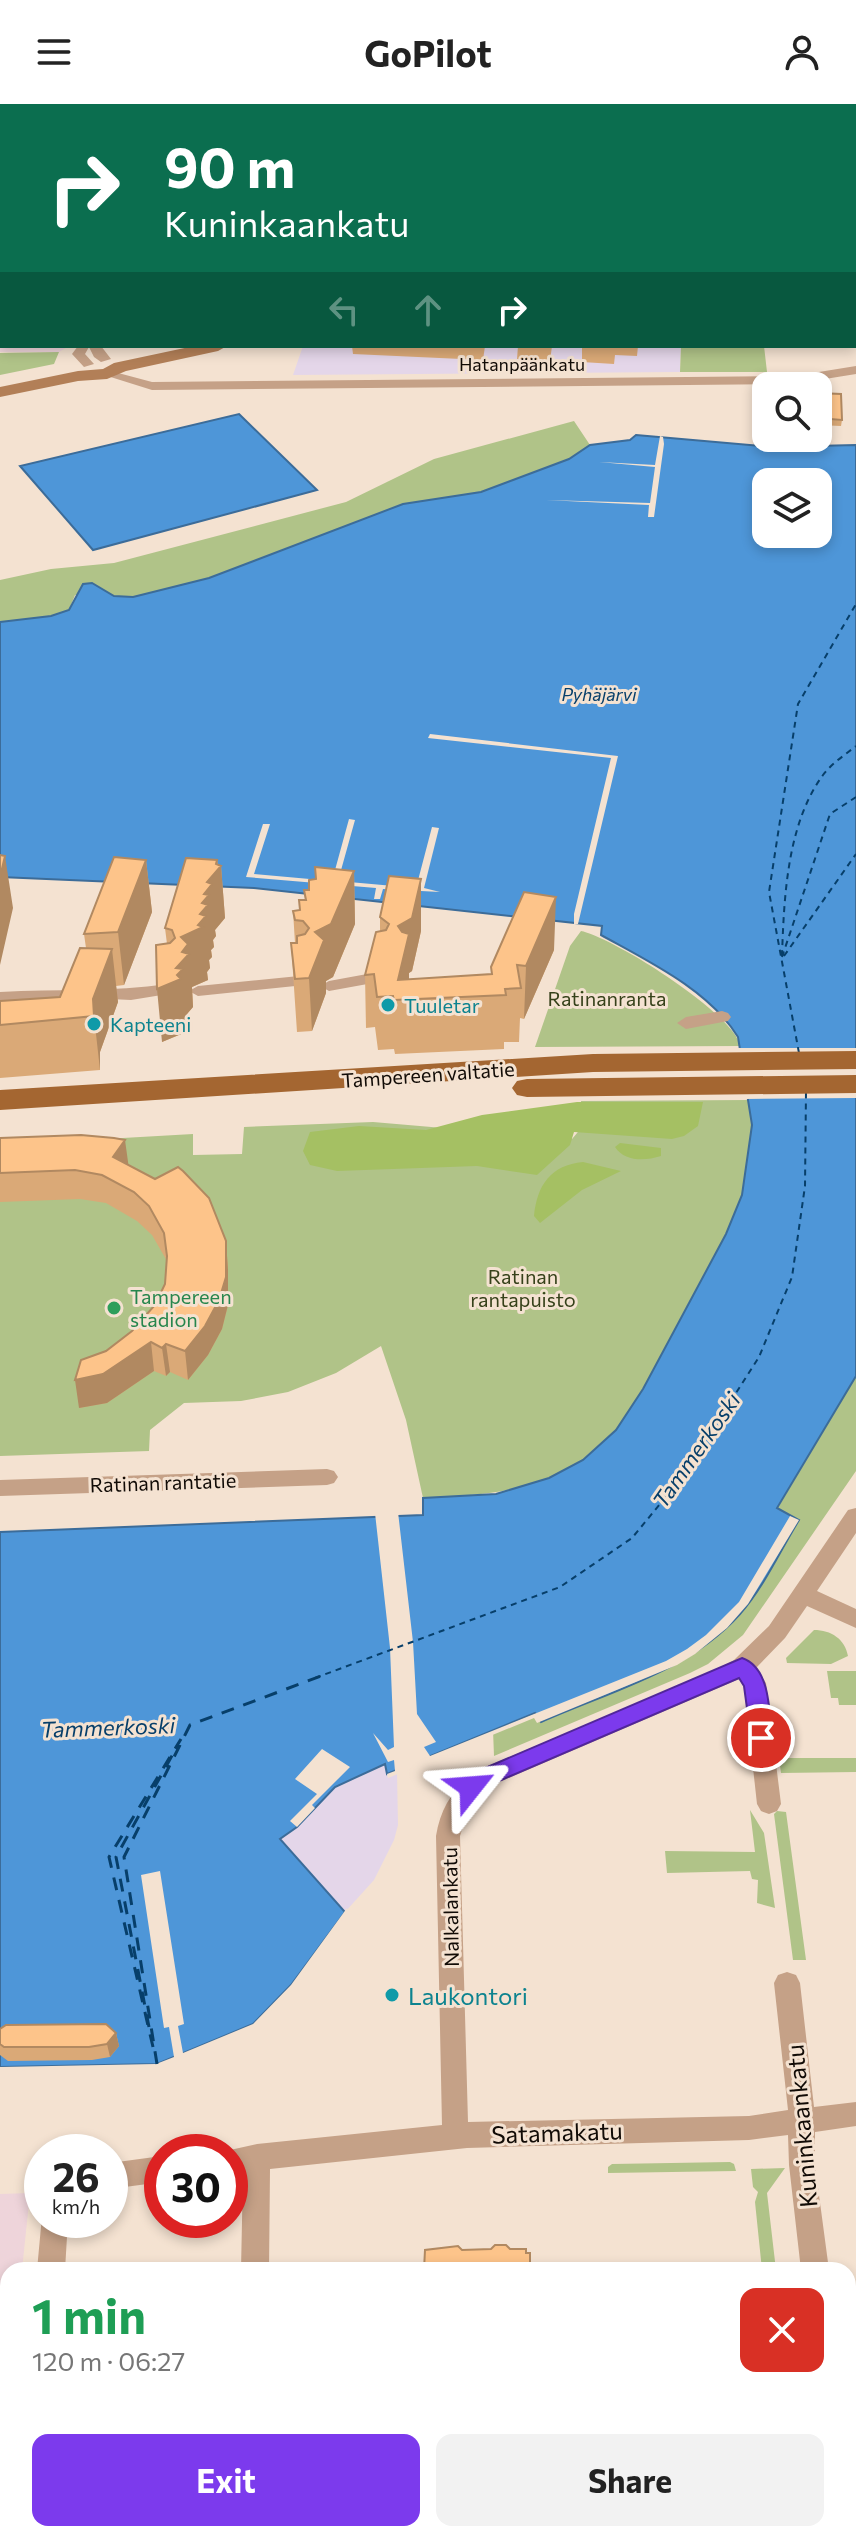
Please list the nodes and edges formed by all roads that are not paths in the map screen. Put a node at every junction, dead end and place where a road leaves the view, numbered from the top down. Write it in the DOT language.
graph roads {
  1 [pos="177,348"];
  2 [pos="204,348"];
  3 [pos="101,363"];
  4 [pos="856,370"];
  5 [pos="0,384"];
  6 [pos="0,392"];
  7 [pos="378,977"];
  8 [pos="299,981"];
  9 [pos="329,986"];
  10 [pos="168,989"];
  11 [pos="198,991"];
  12 [pos="0,997"];
  13 [pos="722,1017"];
  14 [pos="686,1023"];
  15 [pos="856,1060"];
  16 [pos="618,1074"];
  17 [pos="856,1084"];
  18 [pos="0,1100"];
  19 [pos="0,1119"];
  20 [pos="327,1477"];
  21 [pos="0,1488"];
  22 [pos="856,1516"];
  23 [pos="803,1594"];
  24 [pos="856,1619"];
  25 [pos="742,1667"];
  26 [pos="769,1804"];
  27 [pos="787,1983"];
  28 [pos="856,2114"];
  29 [pos="801,2120"];
  30 [pos="455,2136"];
  31 [pos="257,2157"];
  32 [pos="248,2158"];
  33 [pos="53,2238"];
  34 [pos="51,2262"];
  35 [pos="255,2262"];
  36 [pos="814,2262"];
  1 -- 3 [label="main road"];
  2 -- 3 [label="main road"];
  3 -- 4 [label="street, Hatanpäänkatu"];
  3 -- 5 [label="main road"];
  3 -- 6 [label="main road"];
  7 -- 9 [label="street"];
  8 -- 11 [label="street"];
  10 -- 12 [label="street"];
  13 -- 14 [label="street"];
  15 -- 16 [label="main road, Tampereen valtatie"];
  16 -- 17 [label="main road, Tampereen valtatie"];
  16 -- 18 [label="main road, Tampereen valtatie"];
  16 -- 19 [label="main road, Tampereen valtatie"];
  20 -- 21 [label="street, Ratinan rantatie"];
  22 -- 23 [label="street, Nalkalankatu"];
  23 -- 24 [label="street"];
  23 -- 25 [label="street, Nalkalankatu"];
  25 -- 26 [label="street"];
  25 -- 30 [label="street, Nalkalankatu"];
  27 -- 29 [label="street, Kuninkaankatu"];
  28 -- 29 [label="street, Satamakatu"];
  29 -- 30 [label="street, Satamakatu"];
  29 -- 36 [label="street, Kuninkaankatu"];
  30 -- 31 [label="street, Satamakatu"];
  31 -- 32 [label="street, Satamakatu"];
  31 -- 35 [label="street"];
  33 -- 34 [label="street"];
}
